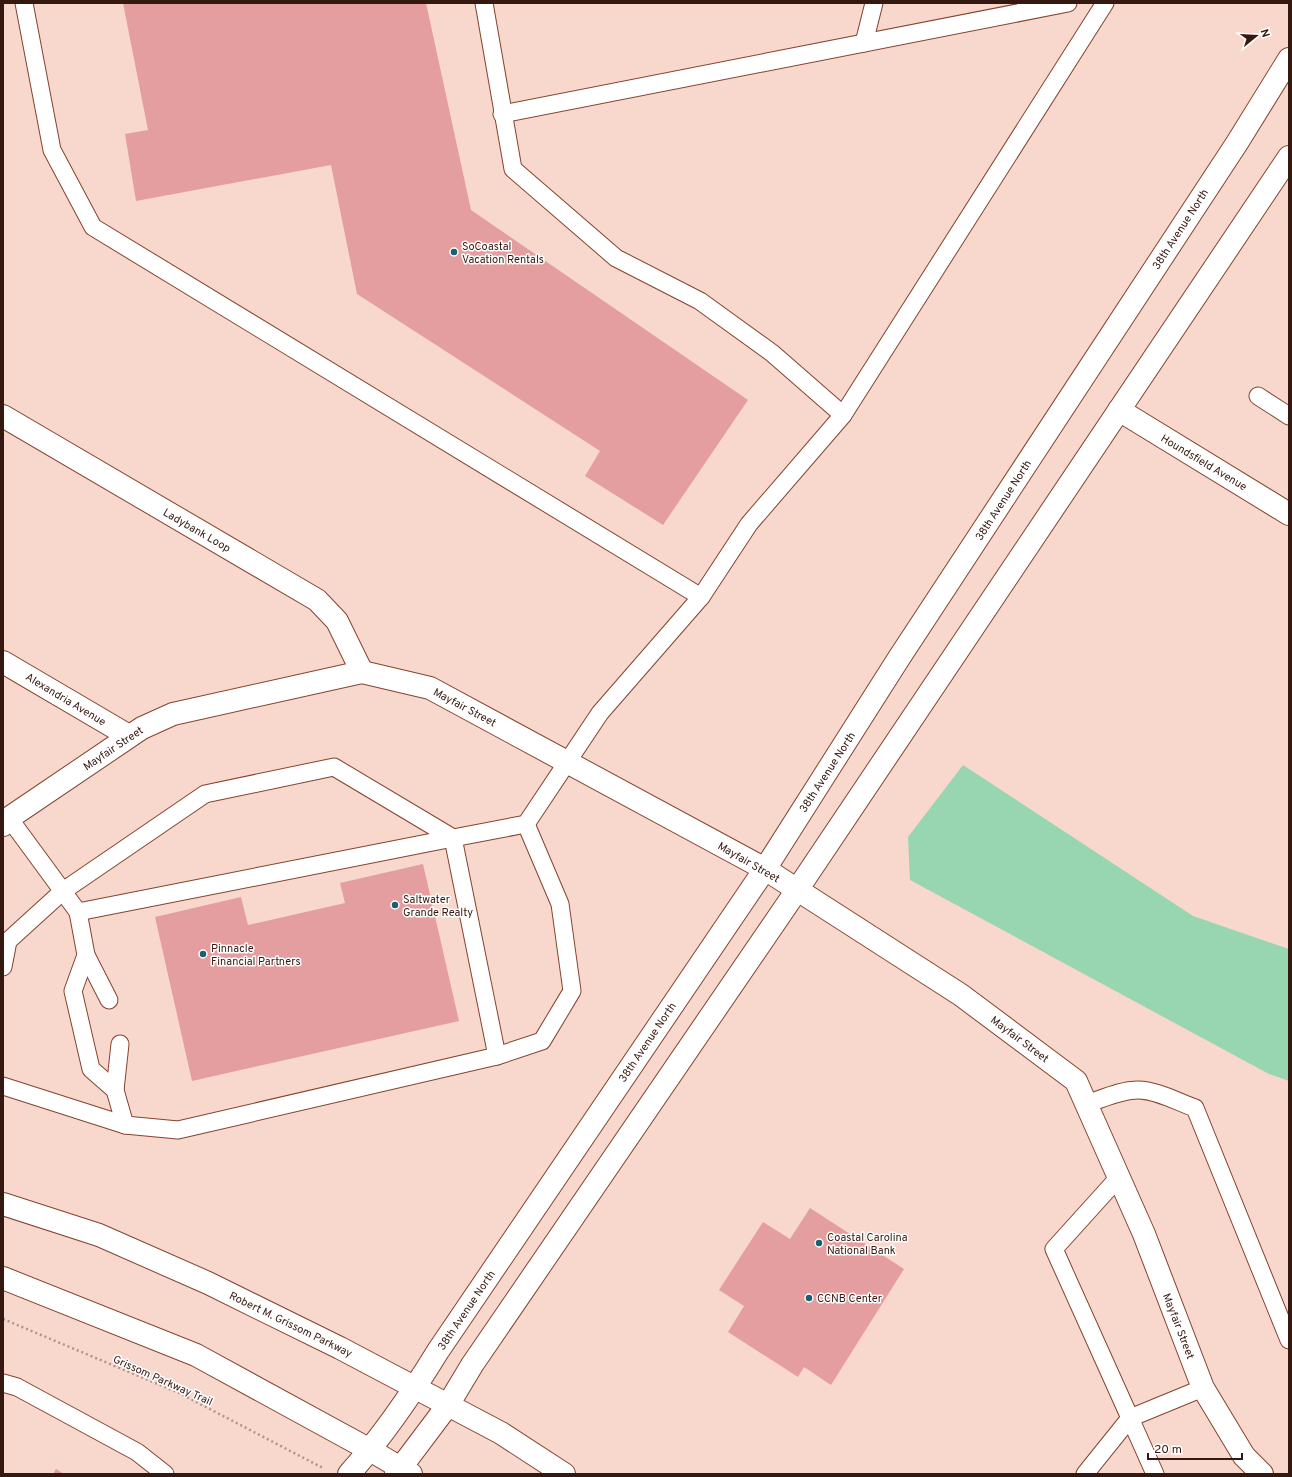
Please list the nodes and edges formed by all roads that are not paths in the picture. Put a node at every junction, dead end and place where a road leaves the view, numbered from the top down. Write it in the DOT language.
graph roads {
  1 [pos="24,3"];
  2 [pos="484,3"];
  3 [pos="874,3"];
  4 [pos="1068,3"];
  5 [pos="1105,3"];
  6 [pos="864,43"];
  7 [pos="1289,59"];
  8 [pos="502,114"];
  9 [pos="1289,157"];
  10 [pos="1258,396"];
  11 [pos="1119,410"];
  12 [pos="843,415"];
  13 [pos="3,416"];
  14 [pos="1289,416"];
  15 [pos="1289,514"];
  16 [pos="701,598"];
  17 [pos="3,662"];
  18 [pos="362,672"];
  19 [pos="129,736"];
  20 [pos="568,762"];
  21 [pos="6,821"];
  22 [pos="526,824"];
  23 [pos="453,838"];
  24 [pos="765,869"];
  25 [pos="797,890"];
  26 [pos="62,891"];
  27 [pos="78,912"];
  28 [pos="86,955"];
  29 [pos="3,967"];
  30 [pos="109,1000"];
  31 [pos="120,1044"];
  32 [pos="497,1056"];
  33 [pos="3,1086"];
  34 [pos="115,1090"];
  35 [pos="1086,1104"];
  36 [pos="125,1125"];
  37 [pos="1119,1177"];
  38 [pos="3,1204"];
  39 [pos="3,1278"];
  40 [pos="1289,1340"];
  41 [pos="3,1383"];
  42 [pos="415,1388"];
  43 [pos="1203,1388"];
  44 [pos="448,1405"];
  45 [pos="1130,1418"];
  46 [pos="370,1450"];
  47 [pos="402,1472"];
  48 [pos="165,1474"];
  49 [pos="349,1474"];
  50 [pos="564,1474"];
  51 [pos="1085,1474"];
  52 [pos="1155,1474"];
  53 [pos="1262,1474"];
  1 -- 16 [label="lane"];
  2 -- 8 [label="lane"];
  3 -- 6 [label="lane"];
  4 -- 6 [label="lane"];
  5 -- 12 [label="lane"];
  6 -- 8 [label="lane"];
  7 -- 24 [label="main road, 38th Avenue North"];
  8 -- 12 [label="lane"];
  9 -- 11 [label="main road"];
  10 -- 14 [label="lane"];
  11 -- 15 [label="main road, Houndsfield Avenue"];
  11 -- 25 [label="main road"];
  12 -- 16 [label="lane"];
  13 -- 18 [label="main road, Ladybank Loop"];
  16 -- 20 [label="lane"];
  17 -- 19 [label="main road, Alexandria Avenue"];
  18 -- 19 [label="main road, Mayfair Street"];
  18 -- 20 [label="main road, Mayfair Street"];
  19 -- 21 [label="main road, Mayfair Street"];
  20 -- 22 [label="lane"];
  20 -- 24 [label="main road, Mayfair Street"];
  21 -- 26 [label="lane"];
  22 -- 23 [label="lane"];
  22 -- 32 [label="lane"];
  23 -- 26 [label="lane"];
  23 -- 27 [label="lane"];
  23 -- 32 [label="lane"];
  24 -- 25 [label="main road, Mayfair Street"];
  24 -- 42 [label="main road, 38th Avenue North"];
  25 -- 35 [label="main road, Mayfair Street"];
  25 -- 44 [label="main road"];
  26 -- 27 [label="lane"];
  26 -- 29 [label="lane"];
  27 -- 28 [label="lane"];
  28 -- 30 [label="lane"];
  28 -- 34 [label="lane"];
  31 -- 34 [label="lane"];
  32 -- 36 [label="lane"];
  33 -- 36 [label="lane"];
  34 -- 36 [label="lane"];
  35 -- 37 [label="main road, Mayfair Street"];
  35 -- 40 [label="lane"];
  37 -- 43 [label="main road, Mayfair Street"];
  37 -- 45 [label="lane"];
  38 -- 42 [label="main road, Robert M. Grissom Parkway"];
  39 -- 46 [label="main road"];
  41 -- 48 [label="lane"];
  42 -- 44 [label="main road, Robert M. Grissom Parkway"];
  42 -- 46 [label="main road, 38th Avenue North"];
  43 -- 45 [label="lane"];
  43 -- 53 [label="main road, Mayfair Street"];
  44 -- 47 [label="main road"];
  44 -- 50 [label="main road, Robert M. Grissom Parkway"];
  45 -- 51 [label="lane"];
  45 -- 52 [label="lane"];
  46 -- 47 [label="main road"];
  46 -- 49 [label="main road, 38th Avenue North"];
}
